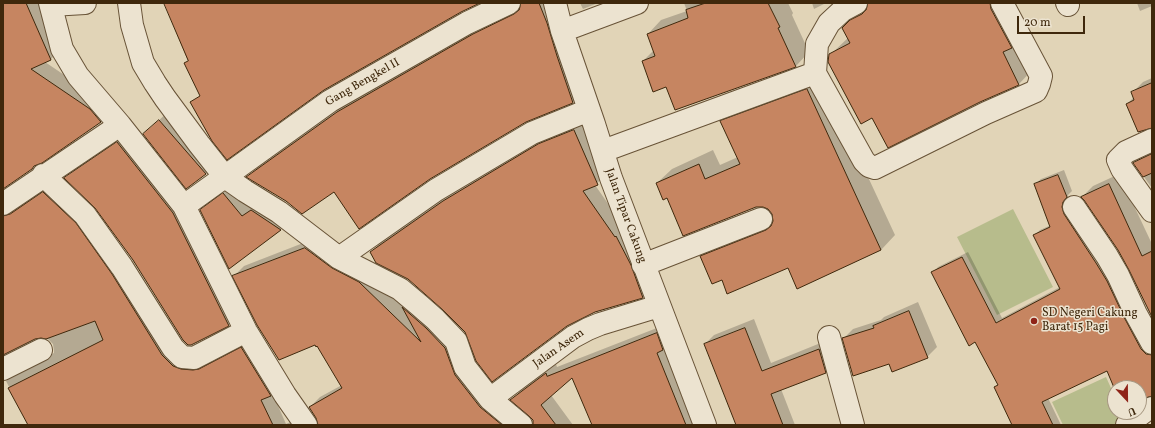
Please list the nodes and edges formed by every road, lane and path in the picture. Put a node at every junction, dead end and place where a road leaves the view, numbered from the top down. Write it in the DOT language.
graph roads {
  1 [pos="85,3"];
  2 [pos="129,3"];
  3 [pos="509,3"];
  4 [pos="555,3"];
  5 [pos="637,3"];
  6 [pos="856,3"];
  7 [pos="1002,3"];
  8 [pos="51,4"];
  9 [pos="562,31"];
  10 [pos="815,73"];
  11 [pos="589,110"];
  12 [pos="120,124"];
  13 [pos="1152,140"];
  14 [pos="603,151"];
  15 [pos="43,175"];
  16 [pos="225,176"];
  17 [pos="3,204"];
  18 [pos="184,206"];
  19 [pos="1074,208"];
  20 [pos="1152,211"];
  21 [pos="761,219"];
  22 [pos="339,258"];
  23 [pos="643,265"];
  24 [pos="659,306"];
  25 [pos="246,331"];
  26 [pos="829,337"];
  27 [pos="1152,343"];
  28 [pos="41,350"];
  29 [pos="3,369"];
  30 [pos="490,399"];
  31 [pos="1152,408"];
  32 [pos="306,425"];
  33 [pos="521,425"];
  34 [pos="705,425"];
  35 [pos="853,425"];
  36 [pos="1127,425"];
  1 -- 8 [label="street"];
  2 -- 16 [label="street"];
  3 -- 16 [label="street, Gang Bengkel II"];
  4 -- 9 [label="street, Jalan Tipar Cakung"];
  5 -- 9 [label="street"];
  6 -- 10 [label="street"];
  7 -- 10 [label="street"];
  8 -- 12 [label="street"];
  9 -- 11 [label="street, Jalan Tipar Cakung"];
  10 -- 14 [label="street"];
  11 -- 14 [label="street, Jalan Tipar Cakung"];
  11 -- 22 [label="street"];
  12 -- 15 [label="street"];
  12 -- 18 [label="street"];
  13 -- 20 [label="street"];
  14 -- 23 [label="street, Jalan Tipar Cakung"];
  15 -- 17 [label="street"];
  15 -- 25 [label="street"];
  16 -- 18 [label="street, Gang Bengkel II"];
  16 -- 22 [label="street"];
  18 -- 25 [label="street"];
  19 -- 27 [label="street"];
  21 -- 23 [label="street"];
  22 -- 30 [label="street"];
  23 -- 24 [label="street, Jalan Tipar Cakung"];
  24 -- 30 [label="street, Jalan Asem"];
  24 -- 34 [label="street, Jalan Tipar Cakung"];
  25 -- 32 [label="street"];
  26 -- 35 [label="street"];
  28 -- 29 [label="street"];
  30 -- 33 [label="street"];
  31 -- 36 [label="street"];
}
